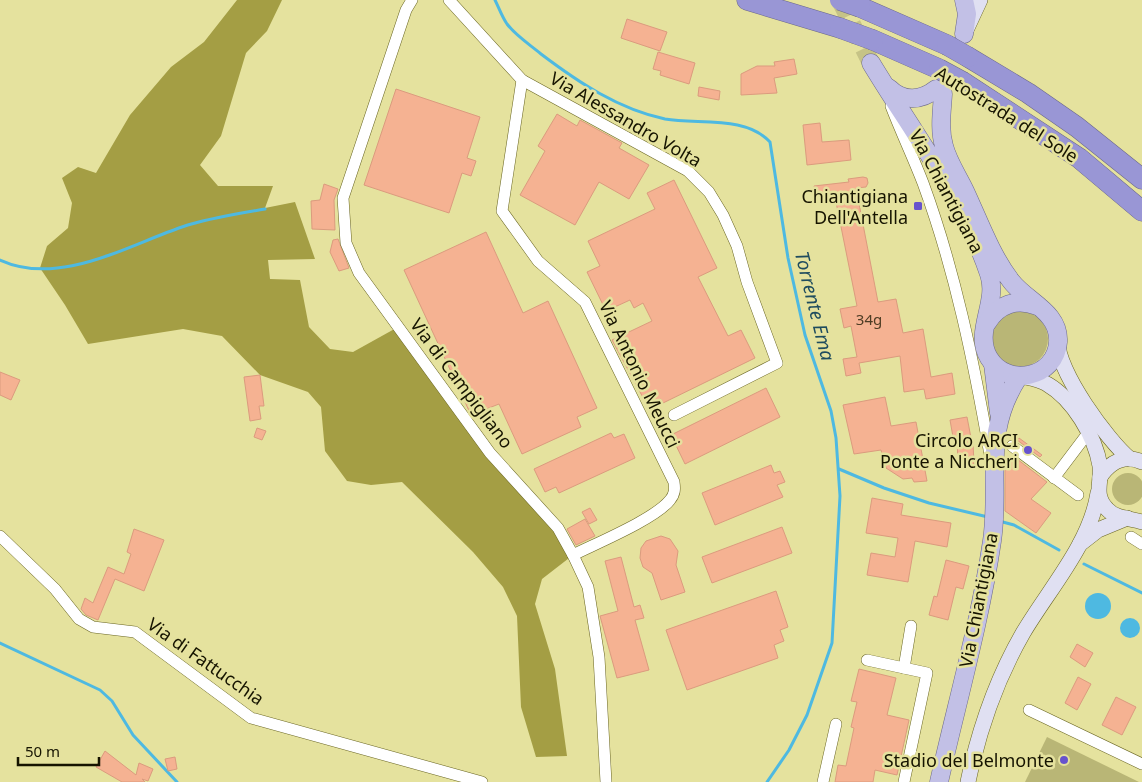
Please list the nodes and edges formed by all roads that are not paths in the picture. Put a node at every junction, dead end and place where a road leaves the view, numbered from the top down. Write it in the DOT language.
graph roads {
  1 [pos="412,0"];
  2 [pos="450,0"];
  3 [pos="747,0"];
  4 [pos="840,0"];
  5 [pos="964,0"];
  6 [pos="980,0"];
  7 [pos="964,34"];
  8 [pos="871,63"];
  9 [pos="522,80"];
  10 [pos="883,83"];
  11 [pos="1142,179"];
  12 [pos="1142,211"];
  13 [pos="1037,306"];
  14 [pos="964,324"];
  15 [pos="983,339"];
  16 [pos="1058,340"];
  17 [pos="993,364"];
  18 [pos="1020,376"];
  19 [pos="674,415"];
  20 [pos="999,415"];
  21 [pos="1088,433"];
  22 [pos="1012,446"];
  23 [pos="1136,461"];
  24 [pos="993,474"];
  25 [pos="1100,477"];
  26 [pos="1054,478"];
  27 [pos="1098,493"];
  28 [pos="1078,495"];
  29 [pos="1142,514"];
  30 [pos="1126,518"];
  31 [pos="1142,522"];
  32 [pos="0,536"];
  33 [pos="1131,537"];
  34 [pos="1142,544"];
  35 [pos="1077,547"];
  36 [pos="573,556"];
  37 [pos="911,626"];
  38 [pos="867,660"];
  39 [pos="904,668"];
  40 [pos="1029,710"];
  41 [pos="836,724"];
  42 [pos="1142,764"];
  43 [pos="482,782"];
  44 [pos="606,782"];
  45 [pos="823,782"];
  46 [pos="904,782"];
  47 [pos="939,782"];
  48 [pos="968,782"];
  1 -- 36 [label="street, Via di Campigliano"];
  2 -- 9 [label="street"];
  3 -- 12 [label="highway, Autostrada del Sole, bridge"];
  4 -- 11 [label="highway, Autostrada del Sole, bridge"];
  5 -- 7 [label="main road"];
  6 -- 7 [label="main road"];
  8 -- 10 [label="main road, Via Chiantigiana"];
  9 -- 19 [label="street, Via Alessandro Volta"];
  9 -- 36 [label="street, Via Antonio Meucci"];
  10 -- 13 [label="main road, Via Chiantigiana"];
  10 -- 14 [label="street"];
  10 -- 15 [label="main road, Via Chiantigiana"];
  13 -- 15 [label="main road"];
  13 -- 16 [label="main road, Via Chiantigiana"];
  14 -- 15 [label="street"];
  14 -- 24 [label="street"];
  15 -- 17 [label="main road, Via Chiantigiana"];
  16 -- 18 [label="main road"];
  16 -- 23 [label="main road"];
  17 -- 18 [label="main road"];
  17 -- 20 [label="main road, Via Chiantigiana"];
  18 -- 20 [label="main road, Via Chiantigiana"];
  18 -- 21 [label="main road"];
  20 -- 24 [label="main road, Via Chiantigiana"];
  21 -- 25 [label="main road"];
  21 -- 26 [label="street"];
  22 -- 26 [label="street"];
  23 -- 25 [label="main road"];
  24 -- 47 [label="main road, Via Chiantigiana"];
  25 -- 27 [label="main road"];
  26 -- 28 [label="street"];
  27 -- 30 [label="main road"];
  27 -- 35 [label="main road"];
  29 -- 30 [label="main road"];
  30 -- 31 [label="main road"];
  30 -- 35 [label="main road"];
  32 -- 43 [label="street, Via di Fattucchia"];
  33 -- 34 [label="street"];
  35 -- 48 [label="main road"];
  36 -- 44 [label="street, Via di Campigliano"];
  37 -- 39 [label="street"];
  38 -- 39 [label="street"];
  39 -- 46 [label="street"];
  40 -- 42 [label="street"];
  41 -- 45 [label="street"];
}
